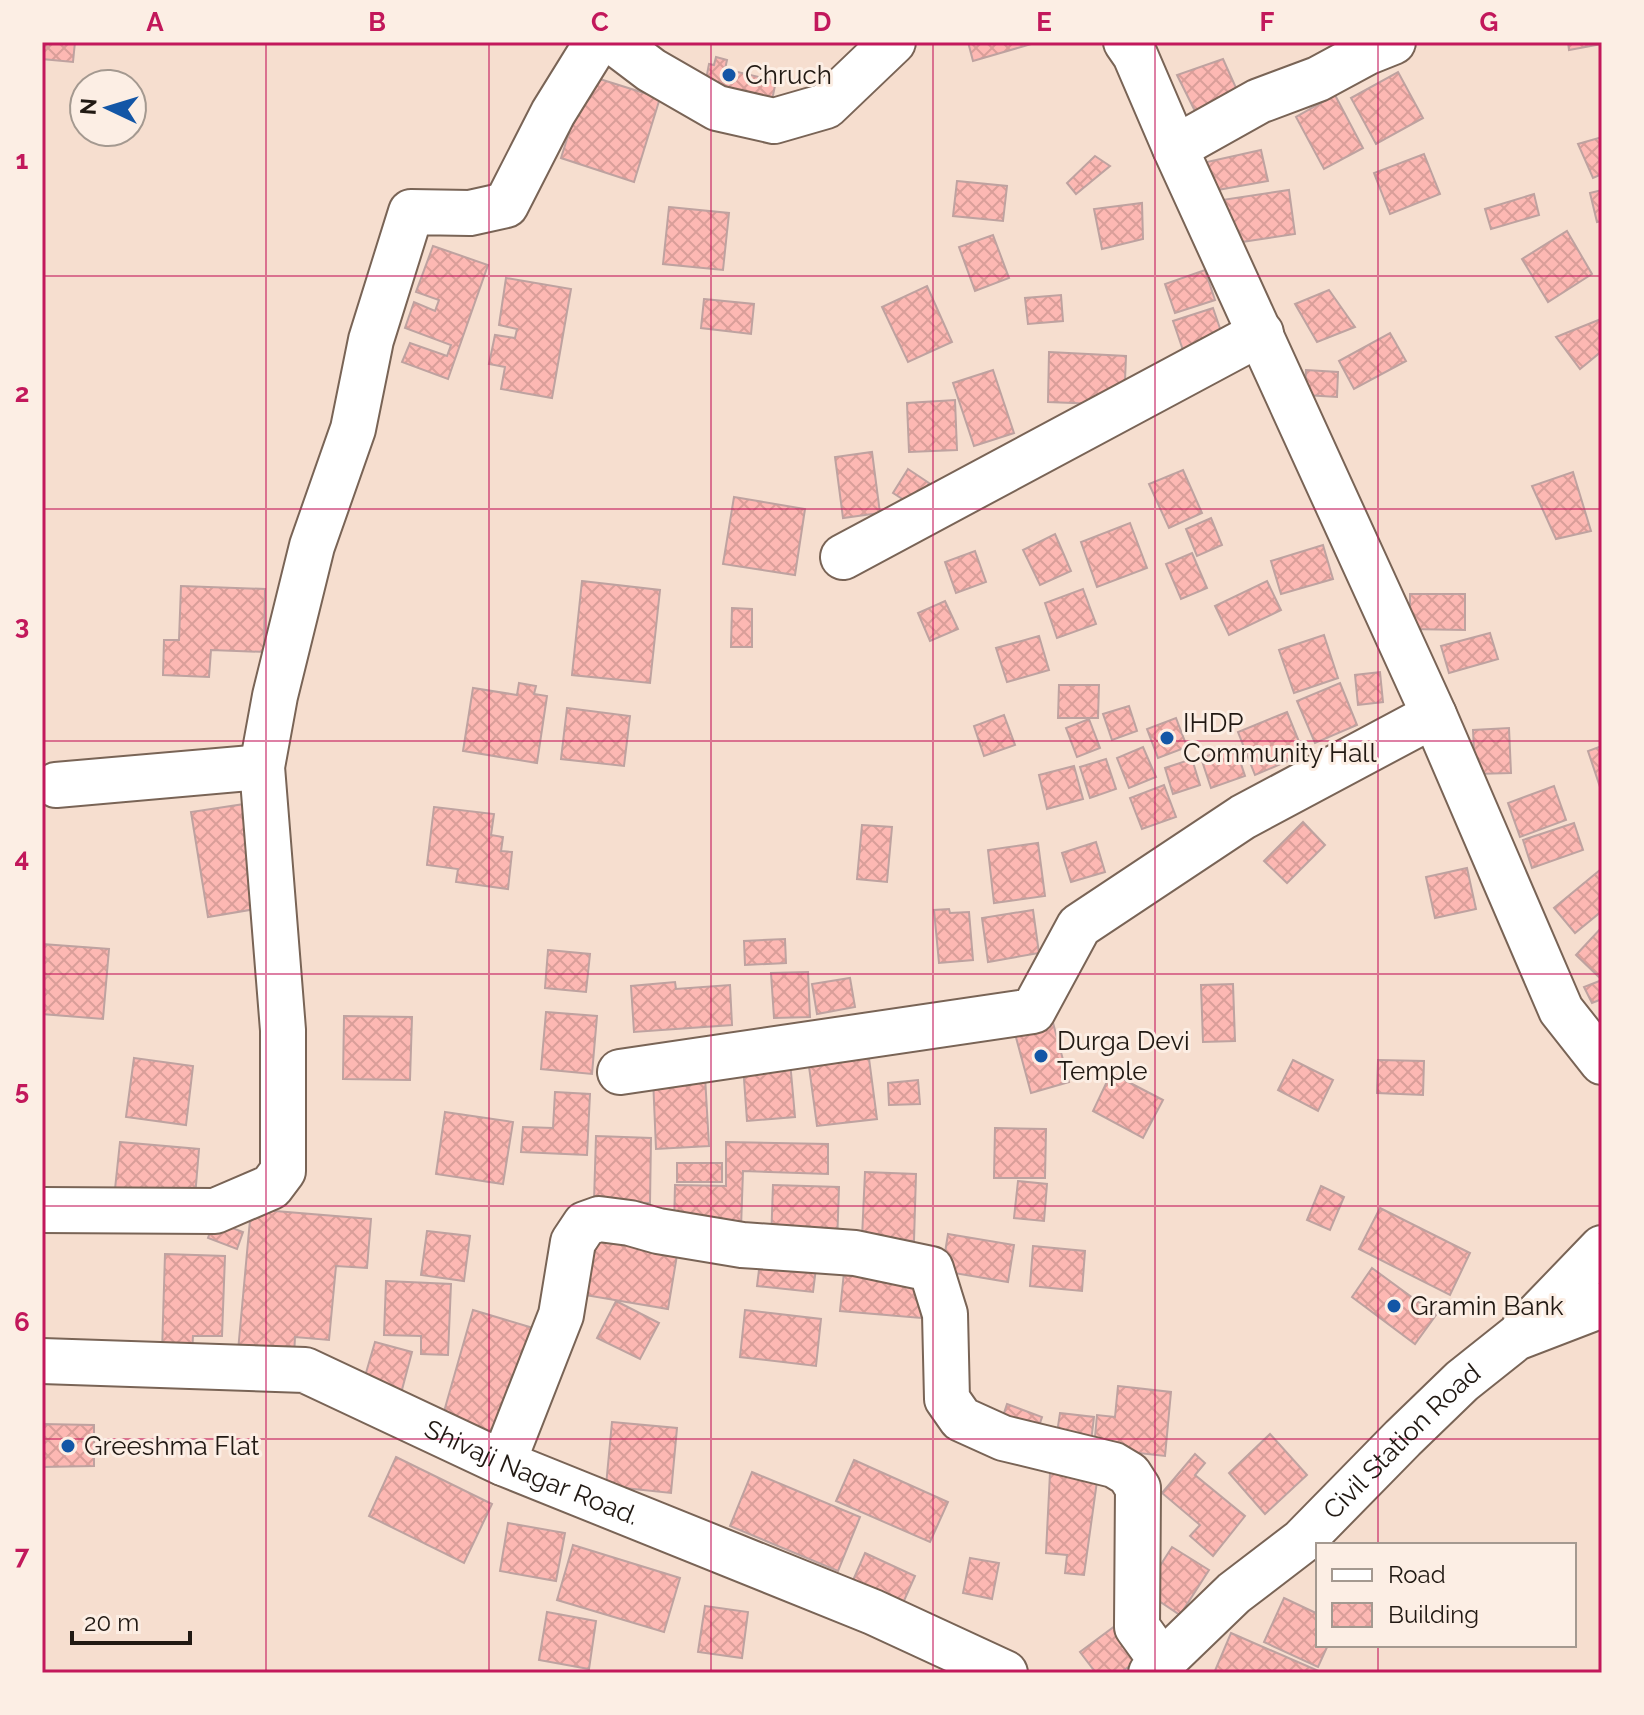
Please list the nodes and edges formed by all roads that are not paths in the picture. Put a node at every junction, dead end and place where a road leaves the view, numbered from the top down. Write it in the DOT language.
graph roads {
  1 [pos="597,42"];
  2 [pos="614,42"];
  3 [pos="893,42"];
  4 [pos="1126,42"];
  5 [pos="1393,42"];
  6 [pos="1175,148"];
  7 [pos="1261,333"];
  8 [pos="843,557"];
  9 [pos="1434,715"];
  10 [pos="262,767"];
  11 [pos="56,785"];
  12 [pos="1602,1062"];
  13 [pos="620,1072"];
  14 [pos="42,1210"];
  15 [pos="1602,1248"];
  16 [pos="1602,1305"];
  17 [pos="1516,1338"];
  18 [pos="42,1361"];
  19 [pos="503,1463"];
  20 [pos="1157,1668"];
  21 [pos="1005,1673"];
  1 -- 10 [label="street"];
  2 -- 3 [label="street"];
  4 -- 6 [label="street"];
  5 -- 6 [label="street"];
  6 -- 7 [label="street"];
  7 -- 8 [label="street"];
  7 -- 9 [label="street"];
  9 -- 12 [label="street"];
  9 -- 13 [label="street"];
  10 -- 11 [label="street"];
  10 -- 14 [label="street"];
  15 -- 17 [label="street"];
  16 -- 17 [label="street, Civil Station Road"];
  17 -- 20 [label="street, Civil Station Road"];
  18 -- 19 [label="street, Shivaji Nagar Road."];
  19 -- 20 [label="street"];
  19 -- 21 [label="street, Shivaji Nagar Road."];
}
